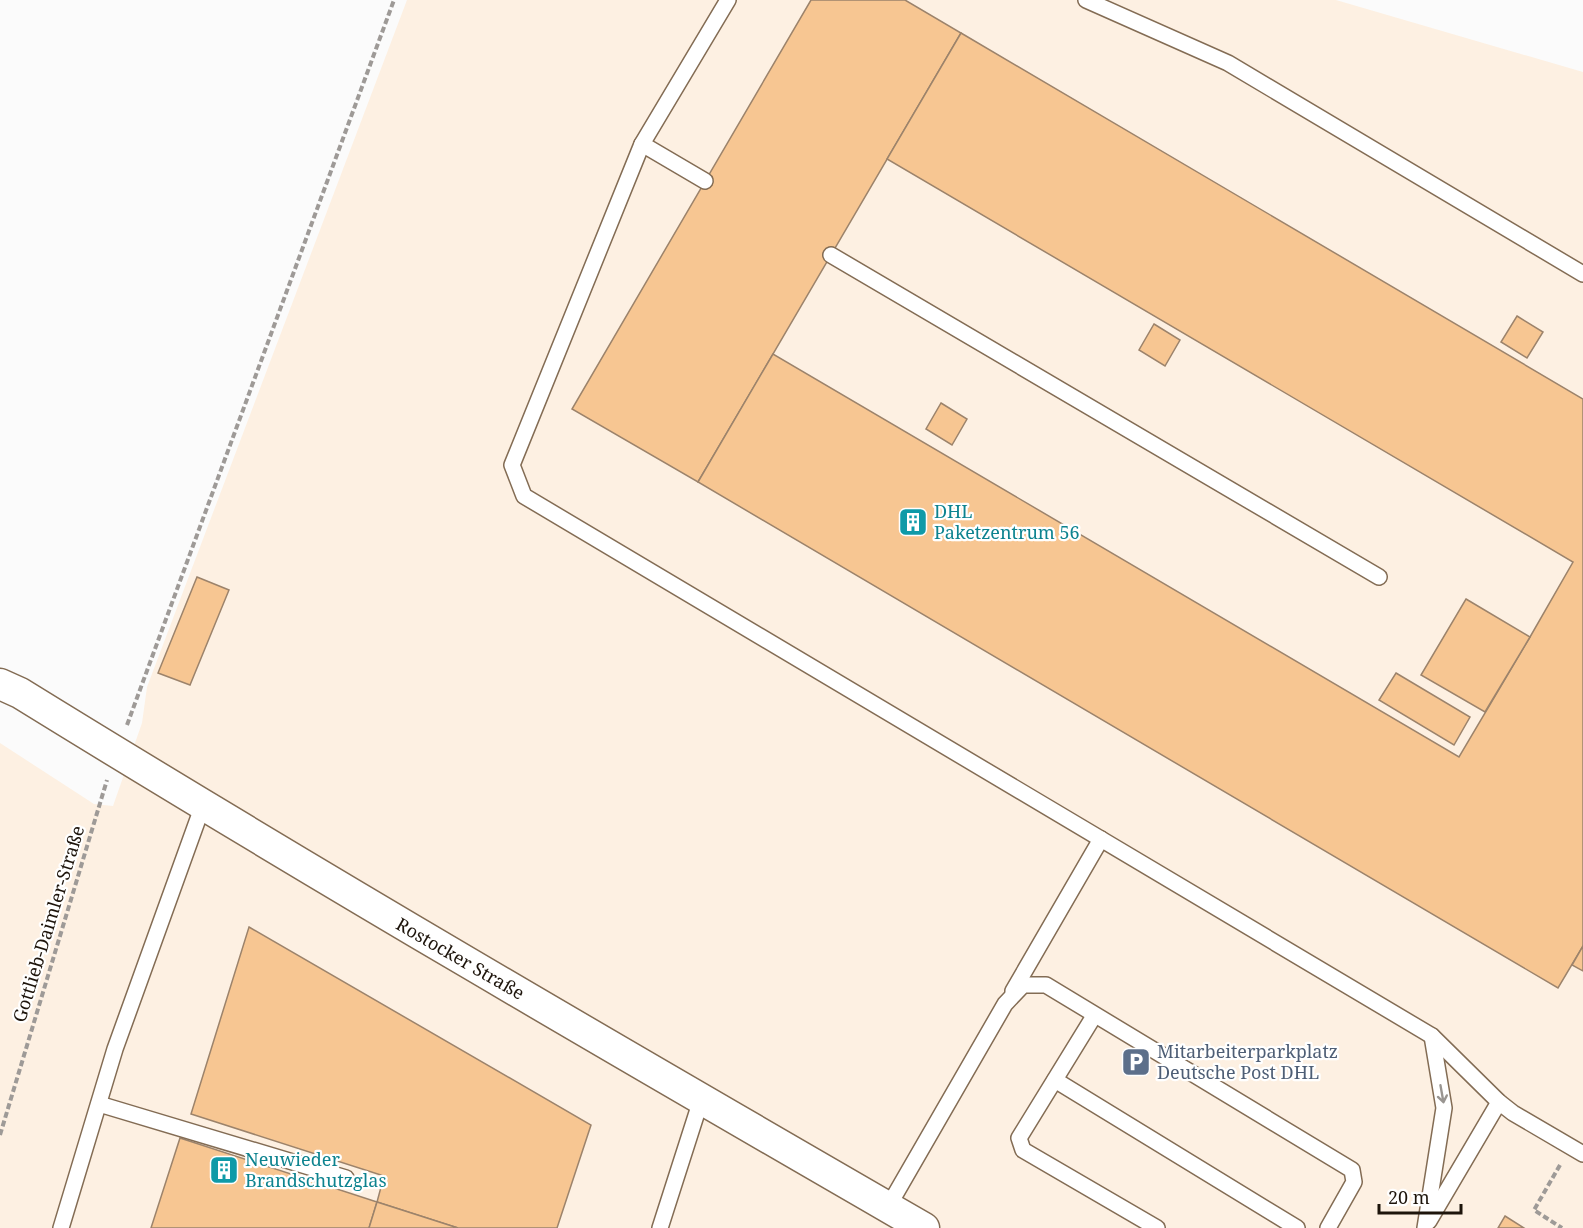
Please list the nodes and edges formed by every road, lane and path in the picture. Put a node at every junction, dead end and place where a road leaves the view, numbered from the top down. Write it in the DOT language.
graph roads {
  1 [pos="394,0"];
  2 [pos="728,0"];
  3 [pos="1086,0"];
  4 [pos="642,144"];
  5 [pos="705,181"];
  6 [pos="831,255"];
  7 [pos="1583,274"];
  8 [pos="1379,577"];
  9 [pos="0,684"];
  10 [pos="117,753"];
  11 [pos="203,805"];
  12 [pos="1101,839"];
  13 [pos="1005,1004"];
  14 [pos="1094,1016"];
  15 [pos="1432,1036"];
  16 [pos="1055,1080"];
  17 [pos="701,1100"];
  18 [pos="1499,1102"];
  19 [pos="99,1104"];
  20 [pos="0,1135"];
  21 [pos="1577,1151"];
  22 [pos="346,1178"];
  23 [pos="888,1207"];
  24 [pos="61,1228"];
  25 [pos="660,1228"];
  26 [pos="924,1228"];
  27 [pos="1157,1228"];
  28 [pos="1297,1228"];
  29 [pos="1328,1228"];
  30 [pos="1425,1228"];
  31 [pos="1562,1228"];
  1 -- 10 [label="path, Gottlieb-Daimler-Straße"];
  2 -- 4 [label="lane"];
  3 -- 7 [label="lane"];
  4 -- 5 [label="lane"];
  4 -- 12 [label="lane"];
  6 -- 8 [label="lane"];
  9 -- 10 [label="street, Rostocker Straße"];
  10 -- 11 [label="street, Rostocker Straße"];
  10 -- 20 [label="path, Gottlieb-Daimler-Straße"];
  11 -- 17 [label="street, Rostocker Straße"];
  11 -- 19 [label="lane"];
  12 -- 13 [label="lane"];
  12 -- 15 [label="lane"];
  13 -- 14 [label="lane"];
  13 -- 23 [label="lane"];
  14 -- 16 [label="lane"];
  14 -- 29 [label="lane"];
  15 -- 18 [label="lane"];
  15 -- 30 [label="lane, one-way"];
  16 -- 27 [label="lane"];
  16 -- 28 [label="lane"];
  17 -- 23 [label="street, Rostocker Straße"];
  17 -- 25 [label="lane"];
  18 -- 21 [label="lane"];
  18 -- 30 [label="lane"];
  19 -- 22 [label="lane"];
  19 -- 24 [label="lane"];
  21 -- 31 [label="path"];
  23 -- 26 [label="street, Rostocker Straße"];
}
